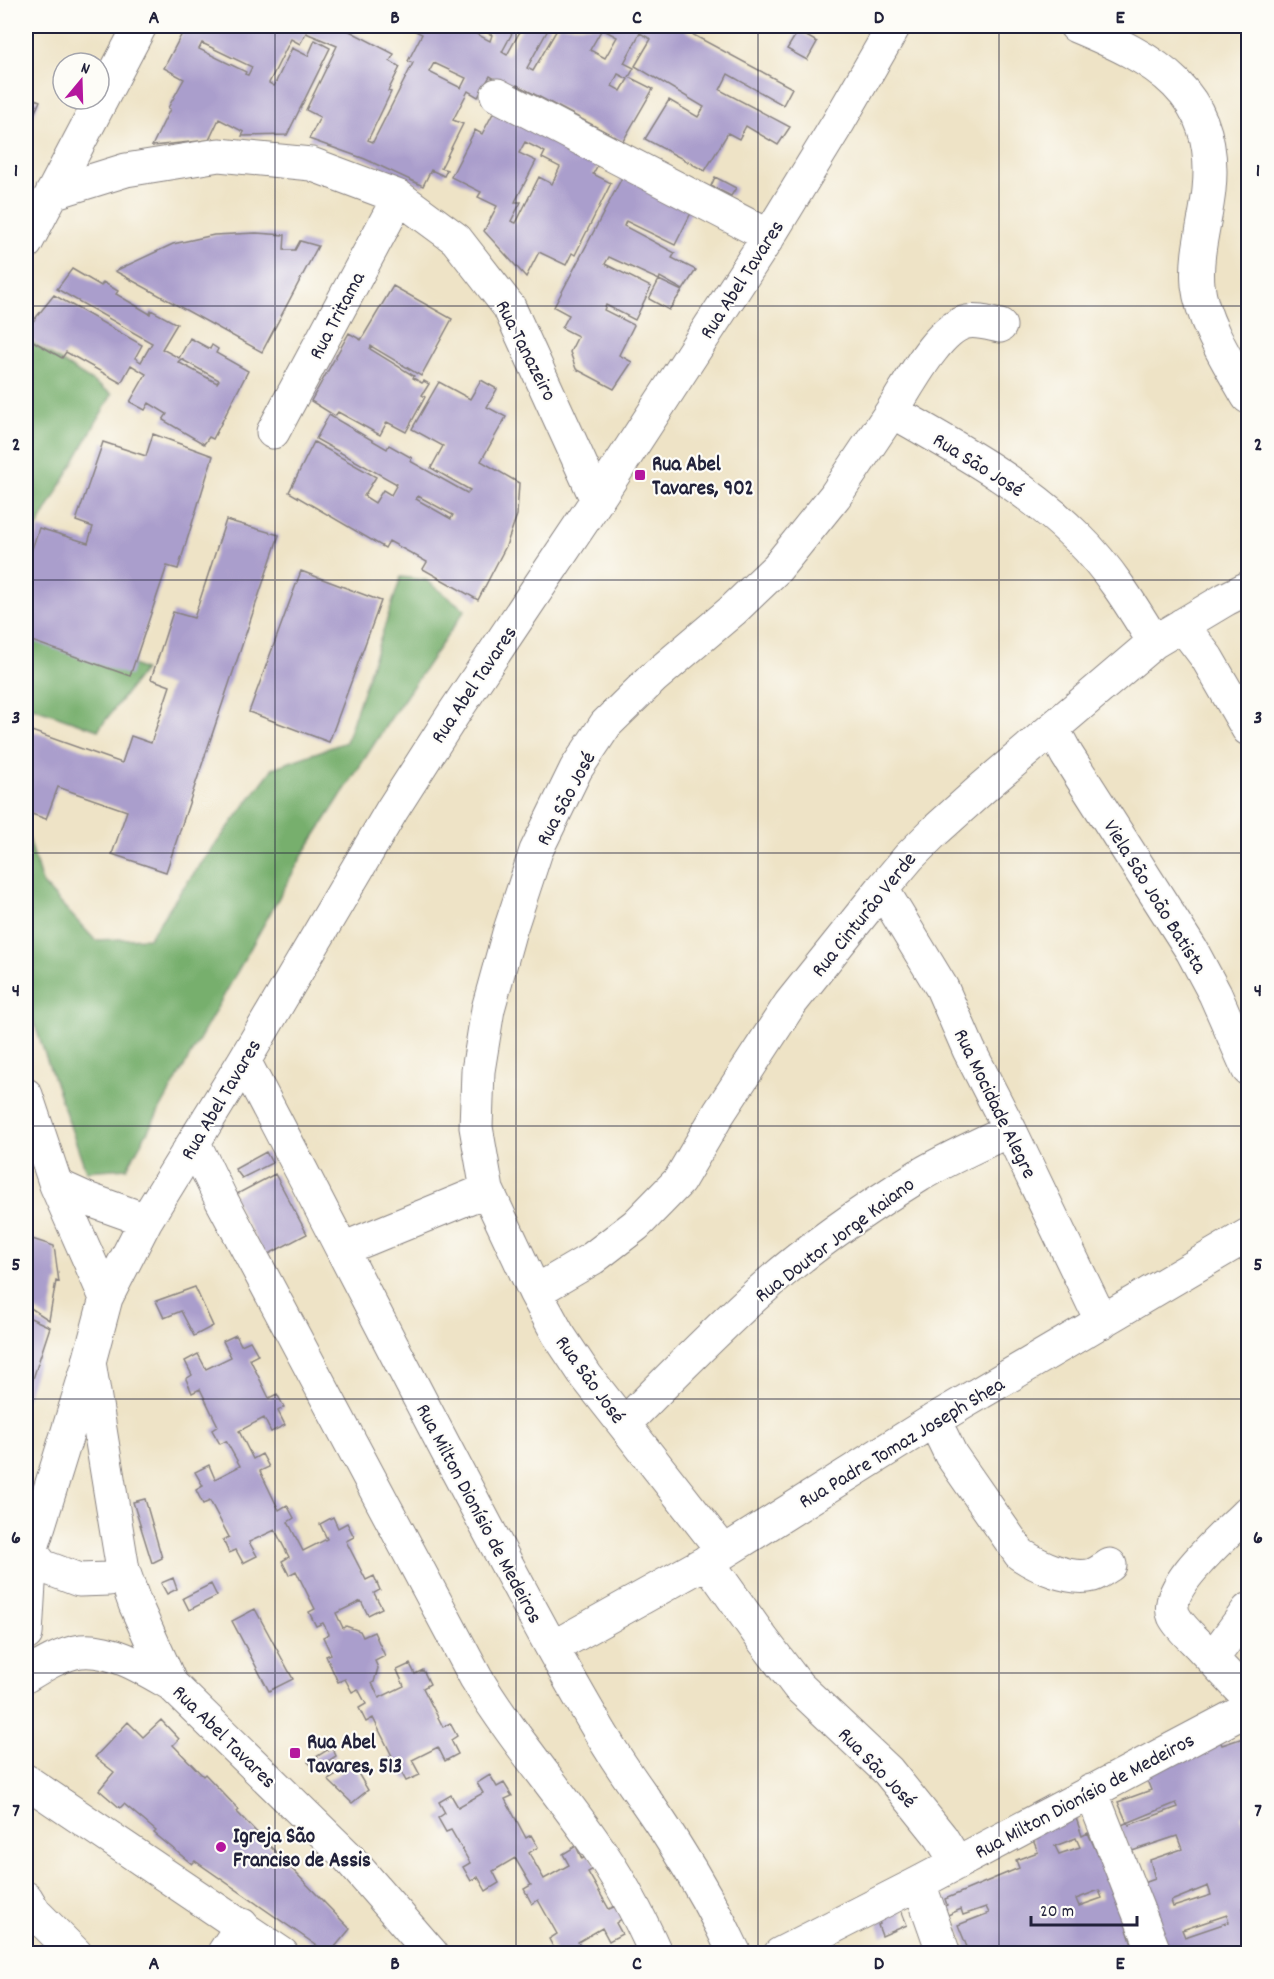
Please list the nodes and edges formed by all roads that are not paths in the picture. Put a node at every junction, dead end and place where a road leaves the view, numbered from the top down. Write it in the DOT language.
graph roads {
  1 [pos="140,26"];
  2 [pos="894,26"];
  3 [pos="1076,26"];
  4 [pos="497,95"];
  5 [pos="52,193"];
  6 [pos="399,197"];
  7 [pos="769,236"];
  8 [pos="26,243"];
  9 [pos="1000,326"];
  10 [pos="1248,397"];
  11 [pos="892,411"];
  12 [pos="273,432"];
  13 [pos="597,500"];
  14 [pos="1248,588"];
  15 [pos="1182,625"];
  16 [pos="1154,642"];
  17 [pos="1053,729"];
  18 [pos="1248,729"];
  19 [pos="882,889"];
  20 [pos="244,1061"];
  21 [pos="1248,1069"];
  22 [pos="26,1095"];
  23 [pos="1010,1130"];
  24 [pos="194,1143"];
  25 [pos="56,1185"];
  26 [pos="487,1190"];
  27 [pos="146,1220"];
  28 [pos="1248,1235"];
  29 [pos="343,1249"];
  30 [pos="535,1292"];
  31 [pos="106,1298"];
  32 [pos="1102,1322"];
  33 [pos="89,1362"];
  34 [pos="934,1420"];
  35 [pos="624,1424"];
  36 [pos="1248,1512"];
  37 [pos="31,1551"];
  38 [pos="715,1556"];
  39 [pos="1110,1565"];
  40 [pos="123,1570"];
  41 [pos="1248,1610"];
  42 [pos="26,1634"];
  43 [pos="552,1648"];
  44 [pos="1212,1659"];
  45 [pos="26,1676"];
  46 [pos="171,1684"];
  47 [pos="1248,1697"];
  48 [pos="1248,1709"];
  49 [pos="26,1781"];
  50 [pos="1091,1791"];
  51 [pos="957,1863"];
  52 [pos="920,1883"];
  53 [pos="26,1898"];
  54 [pos="242,1925"];
  55 [pos="428,1950"];
  56 [pos="76,1953"];
  57 [pos="223,1953"];
  58 [pos="282,1953"];
  59 [pos="656,1953"];
  60 [pos="735,1953"];
  61 [pos="780,1953"];
  62 [pos="944,1953"];
  63 [pos="1155,1953"];
  1 -- 5 [label="street"];
  2 -- 7 [label="street, Rua Abel Tavares"];
  3 -- 10 [label="street"];
  4 -- 7 [label="street"];
  5 -- 6 [label="street, Rua Tanazeiro"];
  5 -- 8 [label="street"];
  6 -- 12 [label="street, Rua Tritama"];
  6 -- 13 [label="street, Rua Tanazeiro"];
  7 -- 13 [label="street, Rua Abel Tavares"];
  9 -- 11 [label="street"];
  11 -- 16 [label="street, Rua São José"];
  11 -- 26 [label="street, Rua São José"];
  13 -- 20 [label="street, Rua Abel Tavares"];
  14 -- 15 [label="street, Rua Cinturão Verde"];
  15 -- 16 [label="street, Rua Cinturão Verde"];
  15 -- 18 [label="street"];
  16 -- 17 [label="street, Rua Cinturão Verde"];
  17 -- 19 [label="street, Rua Cinturão Verde"];
  17 -- 21 [label="street, Viela São João Batista"];
  19 -- 23 [label="street, Rua Mocidade Alegre"];
  19 -- 30 [label="street, Rua Cinturão Verde"];
  20 -- 24 [label="street, Rua Abel Tavares"];
  20 -- 29 [label="street, Rua Milton Dionísio de Medeiros"];
  22 -- 25 [label="street"];
  23 -- 32 [label="street, Rua Mocidade Alegre"];
  23 -- 35 [label="street, Rua Doutor Jorge Kaiano"];
  24 -- 27 [label="street, Rua Abel Tavares"];
  24 -- 59 [label="street"];
  25 -- 27 [label="street"];
  25 -- 31 [label="street"];
  26 -- 29 [label="street"];
  26 -- 30 [label="street, Rua São José"];
  27 -- 31 [label="street, Rua Abel Tavares"];
  28 -- 32 [label="street, Rua Padre Tomaz Joseph Shea"];
  29 -- 43 [label="street, Rua Milton Dionísio de Medeiros"];
  30 -- 35 [label="street, Rua São José"];
  31 -- 33 [label="street, Rua Abel Tavares"];
  32 -- 34 [label="street, Rua Padre Tomaz Joseph Shea"];
  33 -- 37 [label="street, Rua Abel Tavares"];
  33 -- 40 [label="street, Rua Abel Tavares"];
  34 -- 38 [label="street, Rua Padre Tomaz Joseph Shea"];
  34 -- 39 [label="street"];
  35 -- 38 [label="street, Rua São José"];
  36 -- 44 [label="street"];
  37 -- 40 [label="street"];
  37 -- 42 [label="street, Rua Abel Tavares"];
  38 -- 43 [label="street, Rua Padre Tomaz Joseph Shea"];
  38 -- 51 [label="street, Rua São José"];
  40 -- 46 [label="street, Rua Abel Tavares"];
  41 -- 44 [label="street"];
  43 -- 60 [label="street, Rua Milton Dionísio de Medeiros"];
  44 -- 47 [label="street"];
  45 -- 46 [label="street"];
  46 -- 55 [label="street, Rua Abel Tavares"];
  48 -- 50 [label="street, Rua Milton Dionísio de Medeiros"];
  49 -- 54 [label="street"];
  50 -- 51 [label="street, Rua Milton Dionísio de Medeiros"];
  50 -- 63 [label="street"];
  51 -- 52 [label="street, Rua Milton Dionísio de Medeiros"];
  52 -- 61 [label="street, Rua Milton Dionísio de Medeiros"];
  52 -- 62 [label="street"];
  53 -- 56 [label="street"];
  54 -- 57 [label="street"];
  54 -- 58 [label="street"];
}
